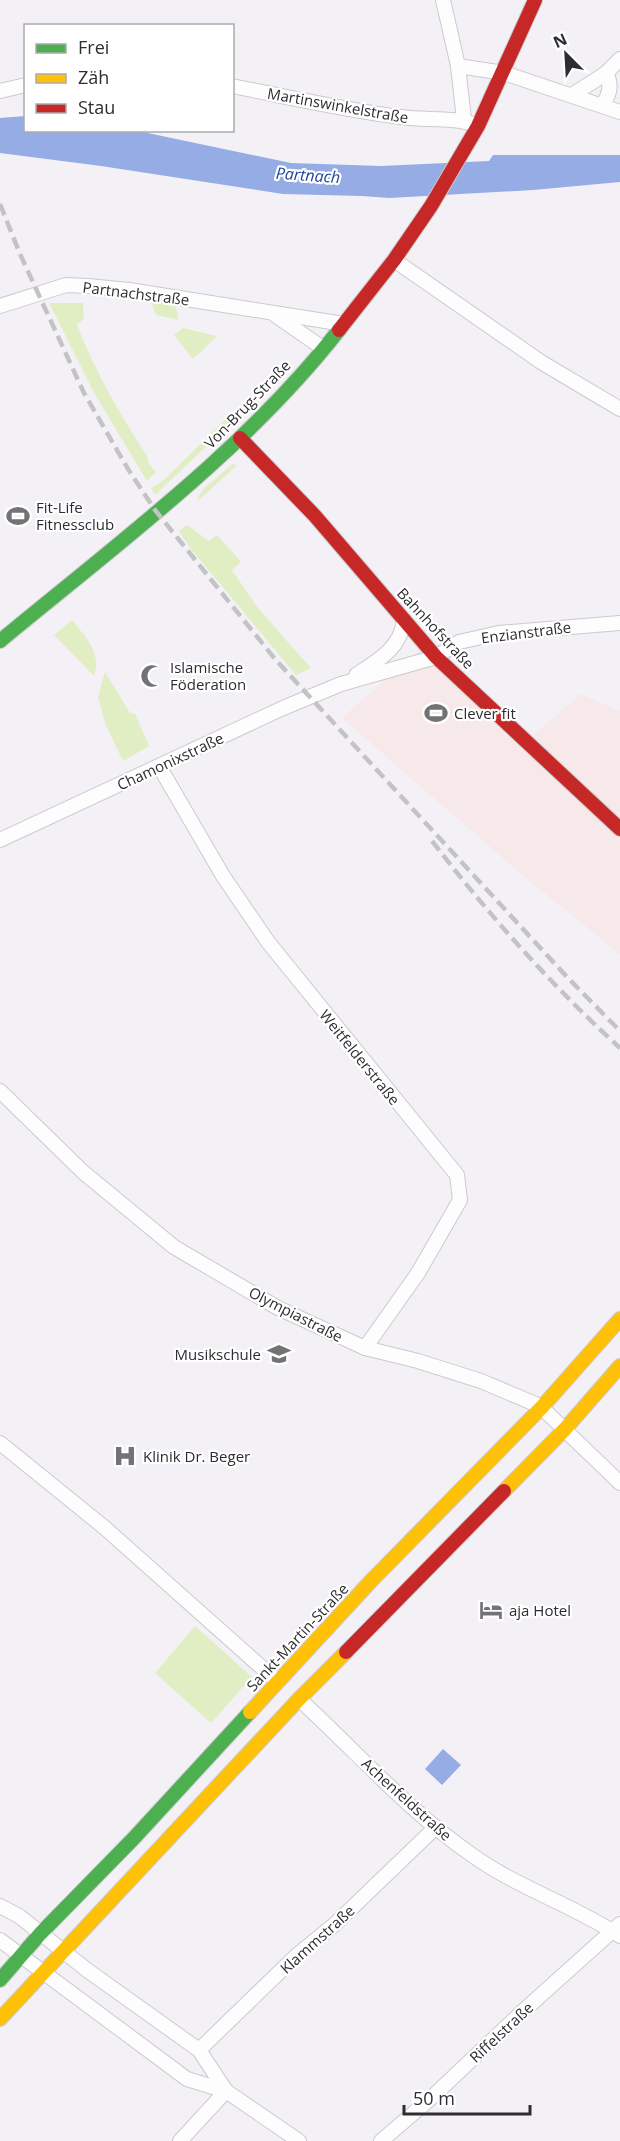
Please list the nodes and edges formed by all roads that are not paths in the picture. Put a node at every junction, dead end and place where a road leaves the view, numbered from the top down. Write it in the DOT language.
graph roads {
  1 [pos="442,0"];
  2 [pos="535,0"];
  3 [pos="620,59"];
  4 [pos="458,66"];
  5 [pos="504,73"];
  6 [pos="606,73"];
  7 [pos="24,85"];
  8 [pos="234,86"];
  9 [pos="0,91"];
  10 [pos="572,95"];
  11 [pos="602,105"];
  12 [pos="620,112"];
  13 [pos="464,120"];
  14 [pos="478,126"];
  15 [pos="394,260"];
  16 [pos="0,306"];
  17 [pos="273,314"];
  18 [pos="344,324"];
  19 [pos="324,349"];
  20 [pos="620,409"];
  21 [pos="240,438"];
  22 [pos="404,621"];
  23 [pos="620,623"];
  24 [pos="2,641"];
  25 [pos="436,657"];
  26 [pos="341,684"];
  27 [pos="159,766"];
  28 [pos="620,830"];
  29 [pos="0,840"];
  30 [pos="0,1091"];
  31 [pos="620,1319"];
  32 [pos="365,1348"];
  33 [pos="620,1366"];
  34 [pos="542,1407"];
  35 [pos="565,1429"];
  36 [pos="0,1443"];
  37 [pos="620,1483"];
  38 [pos="278,1682"];
  39 [pos="299,1700"];
  40 [pos="435,1828"];
  41 [pos="0,1906"];
  42 [pos="617,1930"];
  43 [pos="40,1934"];
  44 [pos="0,1940"];
  45 [pos="64,1952"];
  46 [pos="20,1956"];
  47 [pos="44,1972"];
  48 [pos="0,1980"];
  49 [pos="0,2019"];
  50 [pos="199,2050"];
  51 [pos="226,2091"];
  52 [pos="180,2141"];
  53 [pos="299,2141"];
  54 [pos="381,2141"];
  1 -- 4 [label="street"];
  2 -- 5 [label="main road, Von-Brug-Straße"];
  3 -- 6 [label="street"];
  4 -- 5 [label="street"];
  4 -- 13 [label="street"];
  5 -- 10 [label="street"];
  5 -- 14 [label="main road, Von-Brug-Straße"];
  6 -- 10 [label="street"];
  6 -- 11 [label="street"];
  7 -- 9 [label="street"];
  8 -- 13 [label="street, Martinswinkelstraße"];
  10 -- 11 [label="street"];
  11 -- 12 [label="street"];
  13 -- 14 [label="street, Martinswinkelstraße"];
  14 -- 15 [label="main road, Von-Brug-Straße"];
  15 -- 18 [label="main road, Von-Brug-Straße"];
  15 -- 20 [label="street"];
  16 -- 17 [label="street, Partnachstraße"];
  17 -- 18 [label="street, Partnachstraße"];
  17 -- 19 [label="street, Partnachstraße"];
  18 -- 19 [label="main road, Von-Brug-Straße"];
  19 -- 21 [label="main road, Von-Brug-Straße"];
  21 -- 22 [label="main road, Bahnhofstraße"];
  21 -- 24 [label="main road, Von-Brug-Straße"];
  22 -- 25 [label="main road, Bahnhofstraße"];
  22 -- 26 [label="street, Chamonixstraße"];
  23 -- 25 [label="street, Enzianstraße"];
  25 -- 26 [label="street, Chamonixstraße"];
  25 -- 28 [label="main road, Bahnhofstraße"];
  26 -- 27 [label="street, Chamonixstraße"];
  27 -- 29 [label="street, Chamonixstraße"];
  27 -- 32 [label="street, Weitfelderstraße"];
  30 -- 32 [label="street, Olympiastraße"];
  31 -- 34 [label="main road, Sankt-Martin-Straße"];
  32 -- 34 [label="street, Olympiastraße"];
  33 -- 35 [label="main road"];
  34 -- 35 [label="street, Olympiastraße"];
  34 -- 38 [label="main road, Sankt-Martin-Straße"];
  35 -- 37 [label="street, Olympiastraße"];
  35 -- 39 [label="main road"];
  36 -- 38 [label="street"];
  38 -- 43 [label="main road, Sankt-Martin-Straße"];
  39 -- 40 [label="street, Achenfeldstraße"];
  39 -- 45 [label="main road"];
  40 -- 42 [label="street, Achenfeldstraße"];
  40 -- 50 [label="street, Klammstraße"];
  41 -- 43 [label="street"];
  42 -- 54 [label="street, Riffelstraße"];
  43 -- 45 [label="street"];
  43 -- 46 [label="main road, Sankt-Martin-Straße"];
  44 -- 46 [label="street"];
  45 -- 47 [label="main road"];
  45 -- 50 [label="street"];
  46 -- 47 [label="street"];
  46 -- 48 [label="main road, Sankt-Martin-Straße"];
  47 -- 49 [label="main road"];
  47 -- 51 [label="street"];
  50 -- 51 [label="street"];
  51 -- 52 [label="street"];
  51 -- 53 [label="street"];
}
